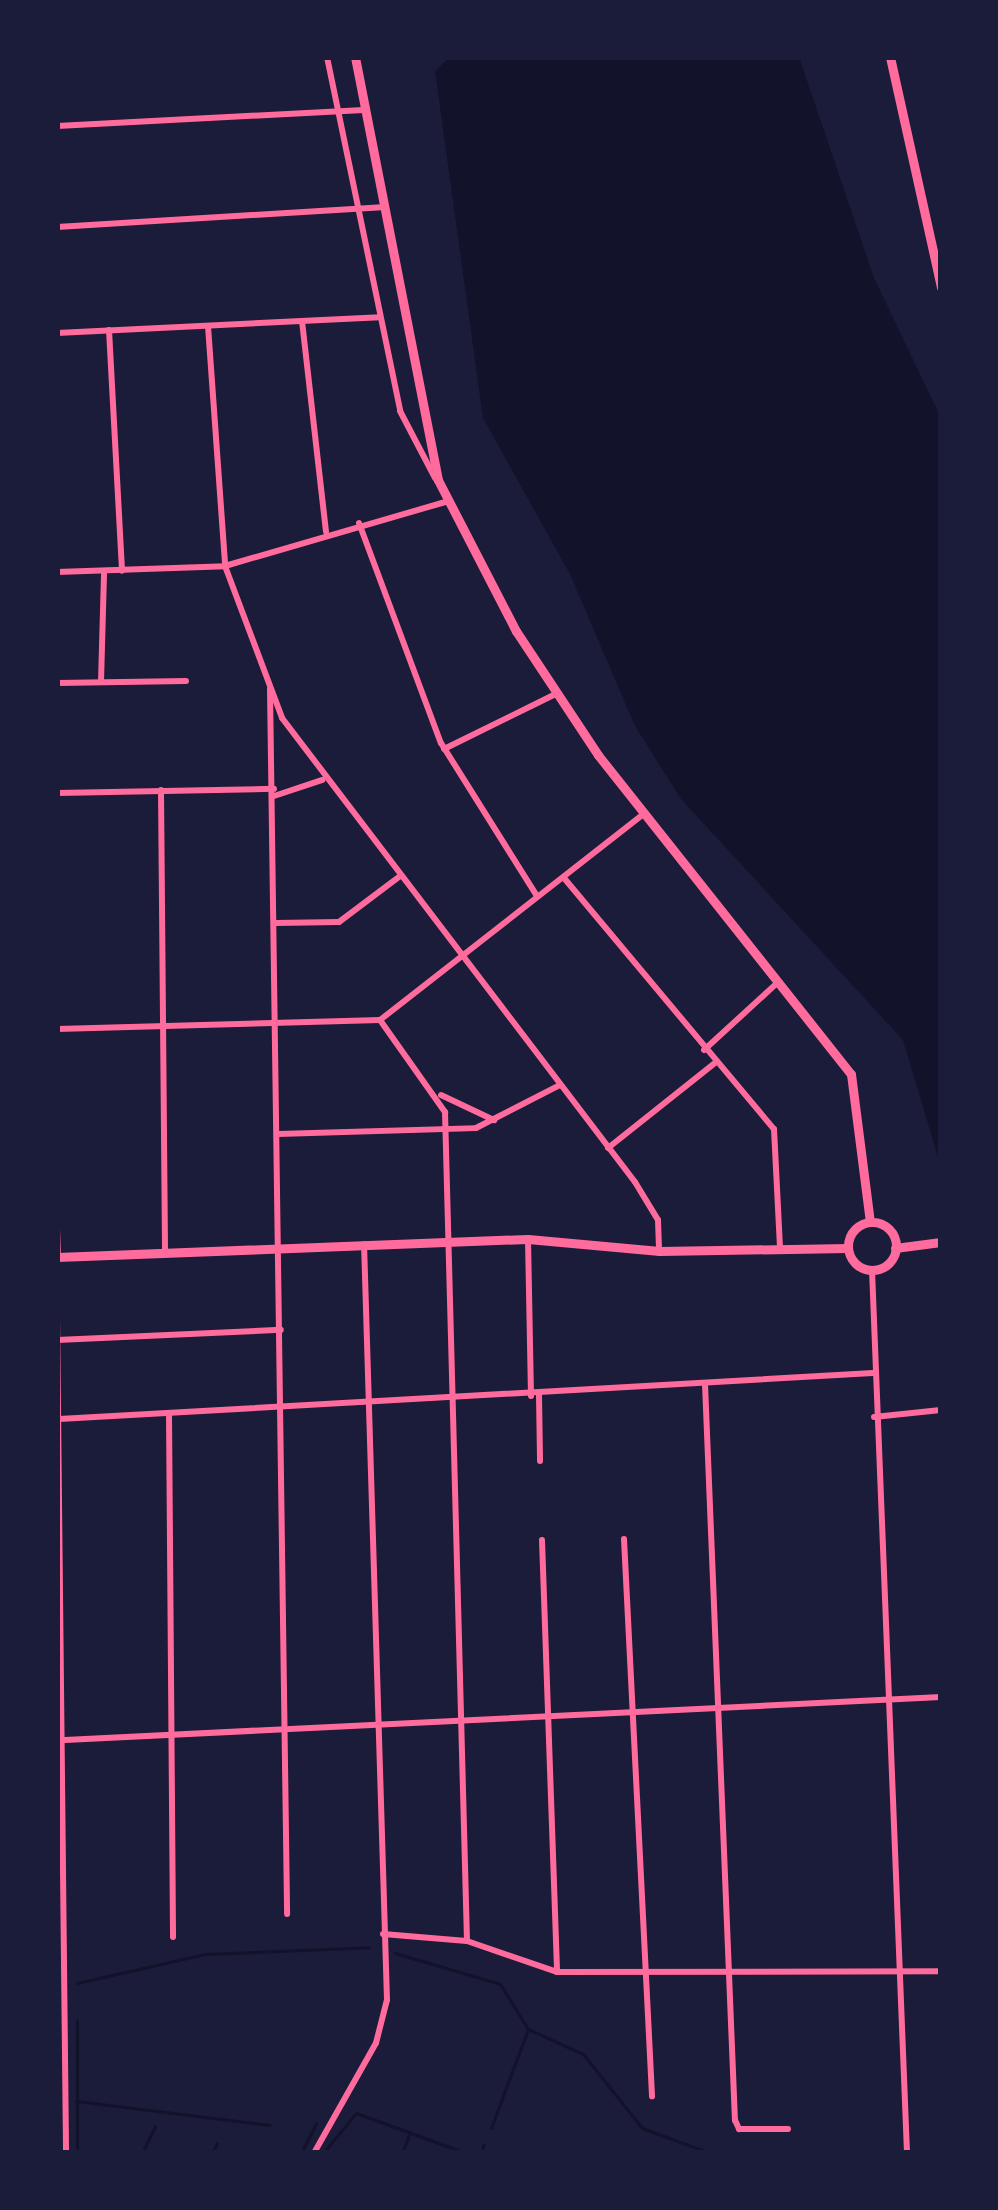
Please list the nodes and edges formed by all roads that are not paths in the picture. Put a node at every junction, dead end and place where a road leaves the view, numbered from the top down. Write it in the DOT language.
graph roads {
  1 [pos="327,57"];
  2 [pos="355,57"];
  3 [pos="890,57"];
  4 [pos="364,110"];
  5 [pos="337,112"];
  6 [pos="57,126"];
  7 [pos="381,207"];
  8 [pos="358,211"];
  9 [pos="57,227"];
  10 [pos="941,287"];
  11 [pos="380,317"];
  12 [pos="302,321"];
  13 [pos="208,326"];
  14 [pos="109,330"];
  15 [pos="57,333"];
  16 [pos="438,480"];
  17 [pos="449,501"];
  18 [pos="359,523"];
  19 [pos="326,533"];
  20 [pos="225,566"];
  21 [pos="122,571"];
  22 [pos="57,572"];
  23 [pos="104,572"];
  24 [pos="186,681"];
  25 [pos="101,682"];
  26 [pos="57,683"];
  27 [pos="270,689"];
  28 [pos="556,694"];
  29 [pos="444,749"];
  30 [pos="322,780"];
  31 [pos="161,790"];
  32 [pos="57,793"];
  33 [pos="274,793"];
  34 [pos="641,816"];
  35 [pos="399,877"];
  36 [pos="564,878"];
  37 [pos="537,896"];
  38 [pos="276,923"];
  39 [pos="459,956"];
  40 [pos="777,983"];
  41 [pos="276,1020"];
  42 [pos="380,1020"];
  43 [pos="164,1026"];
  44 [pos="57,1029"];
  45 [pos="704,1049"];
  46 [pos="716,1062"];
  47 [pos="560,1085"];
  48 [pos="439,1094"];
  49 [pos="497,1121"];
  50 [pos="446,1130"];
  51 [pos="278,1134"];
  52 [pos="608,1148"];
  53 [pos="870,1222"];
  54 [pos="57,1228"];
  55 [pos="528,1239"];
  56 [pos="447,1240"];
  57 [pos="941,1242"];
  58 [pos="364,1244"];
  59 [pos="281,1246"];
  60 [pos="848,1248"];
  61 [pos="896,1248"];
  62 [pos="781,1250"];
  63 [pos="659,1251"];
  64 [pos="165,1253"];
  65 [pos="58,1257"];
  66 [pos="872,1270"];
  67 [pos="57,1316"];
  68 [pos="281,1330"];
  69 [pos="58,1340"];
  70 [pos="872,1373"];
  71 [pos="705,1384"];
  72 [pos="535,1395"];
  73 [pos="452,1399"];
  74 [pos="369,1402"];
  75 [pos="283,1406"];
  76 [pos="941,1410"];
  77 [pos="170,1412"];
  78 [pos="874,1417"];
  79 [pos="58,1419"];
  80 [pos="540,1462"];
  81 [pos="624,1539"];
  82 [pos="542,1540"];
  83 [pos="941,1697"];
  84 [pos="888,1699"];
  85 [pos="718,1705"];
  86 [pos="633,1709"];
  87 [pos="547,1715"];
  88 [pos="460,1718"];
  89 [pos="374,1722"];
  90 [pos="286,1726"];
  91 [pos="170,1733"];
  92 [pos="65,1739"];
  93 [pos="287,1914"];
  94 [pos="383,1934"];
  95 [pos="173,1937"];
  96 [pos="467,1941"];
  97 [pos="645,1971"];
  98 [pos="941,1971"];
  99 [pos="557,1972"];
  100 [pos="730,1972"];
  101 [pos="902,1973"];
  102 [pos="652,2096"];
  103 [pos="788,2129"];
  104 [pos="66,2153"];
  105 [pos="314,2153"];
  106 [pos="907,2153"];
  1 -- 5 [label="street"];
  2 -- 4 [label="main road"];
  3 -- 10 [label="main road"];
  4 -- 5 [label="street"];
  4 -- 7 [label="main road"];
  5 -- 6 [label="street"];
  5 -- 8 [label="street"];
  7 -- 8 [label="street"];
  7 -- 16 [label="main road"];
  8 -- 9 [label="street"];
  8 -- 11 [label="street"];
  11 -- 12 [label="street"];
  11 -- 16 [label="street"];
  12 -- 13 [label="street"];
  12 -- 19 [label="street"];
  13 -- 14 [label="street"];
  13 -- 20 [label="street"];
  14 -- 15 [label="street"];
  14 -- 21 [label="street"];
  16 -- 17 [label="main road"];
  17 -- 18 [label="street"];
  17 -- 28 [label="main road"];
  18 -- 19 [label="street"];
  18 -- 29 [label="street"];
  19 -- 20 [label="street"];
  20 -- 21 [label="street"];
  20 -- 27 [label="street"];
  21 -- 23 [label="street"];
  22 -- 23 [label="street"];
  23 -- 25 [label="street"];
  24 -- 25 [label="street"];
  25 -- 26 [label="street"];
  27 -- 30 [label="street"];
  27 -- 33 [label="street"];
  28 -- 29 [label="street"];
  28 -- 34 [label="main road"];
  29 -- 37 [label="street"];
  30 -- 33 [label="street"];
  30 -- 35 [label="street"];
  31 -- 32 [label="street"];
  31 -- 33 [label="street"];
  31 -- 43 [label="street"];
  33 -- 38 [label="street"];
  34 -- 36 [label="street"];
  34 -- 40 [label="main road"];
  35 -- 38 [label="street"];
  35 -- 39 [label="street"];
  36 -- 37 [label="street"];
  36 -- 45 [label="street"];
  37 -- 39 [label="street"];
  38 -- 41 [label="street"];
  39 -- 42 [label="street"];
  39 -- 47 [label="street"];
  40 -- 45 [label="street"];
  40 -- 53 [label="main road"];
  41 -- 42 [label="street"];
  41 -- 43 [label="street"];
  41 -- 51 [label="street"];
  42 -- 48 [label="street"];
  43 -- 44 [label="street"];
  43 -- 64 [label="street"];
  45 -- 46 [label="street"];
  46 -- 52 [label="street"];
  46 -- 62 [label="street"];
  47 -- 49 [label="street"];
  47 -- 52 [label="street"];
  48 -- 49 [label="street"];
  48 -- 50 [label="street"];
  49 -- 50 [label="street"];
  50 -- 51 [label="street"];
  50 -- 56 [label="street"];
  51 -- 59 [label="street"];
  52 -- 63 [label="street"];
  53 -- 60 [label="main road"];
  53 -- 61 [label="main road"];
  54 -- 65 [label="street"];
  55 -- 56 [label="main road"];
  55 -- 63 [label="main road"];
  55 -- 72 [label="street"];
  56 -- 58 [label="main road"];
  56 -- 73 [label="street"];
  57 -- 61 [label="main road"];
  58 -- 59 [label="main road"];
  58 -- 74 [label="street"];
  59 -- 64 [label="main road"];
  59 -- 68 [label="street"];
  60 -- 62 [label="main road"];
  60 -- 66 [label="main road"];
  61 -- 66 [label="main road"];
  62 -- 63 [label="main road"];
  64 -- 65 [label="main road"];
  66 -- 70 [label="street"];
  67 -- 69 [label="street"];
  68 -- 69 [label="street"];
  68 -- 75 [label="street"];
  69 -- 79 [label="street"];
  70 -- 71 [label="street"];
  70 -- 78 [label="street"];
  71 -- 72 [label="street"];
  71 -- 85 [label="street"];
  72 -- 73 [label="street"];
  72 -- 80 [label="street"];
  73 -- 74 [label="street"];
  73 -- 88 [label="street"];
  74 -- 75 [label="street"];
  74 -- 89 [label="street"];
  75 -- 77 [label="street"];
  75 -- 90 [label="street"];
  76 -- 78 [label="street"];
  77 -- 79 [label="street"];
  77 -- 91 [label="street"];
  78 -- 84 [label="street"];
  79 -- 92 [label="street"];
  81 -- 86 [label="street"];
  82 -- 87 [label="street"];
  83 -- 84 [label="street"];
  84 -- 85 [label="street"];
  84 -- 101 [label="street"];
  85 -- 86 [label="street"];
  85 -- 100 [label="street"];
  86 -- 87 [label="street"];
  86 -- 97 [label="street"];
  87 -- 88 [label="street"];
  87 -- 99 [label="street"];
  88 -- 89 [label="street"];
  88 -- 96 [label="street"];
  89 -- 90 [label="street"];
  89 -- 94 [label="street"];
  90 -- 91 [label="street"];
  90 -- 93 [label="street"];
  91 -- 92 [label="street"];
  91 -- 95 [label="street"];
  92 -- 104 [label="street"];
  94 -- 96 [label="street"];
  94 -- 105 [label="street"];
  96 -- 99 [label="street"];
  97 -- 99 [label="street"];
  97 -- 100 [label="street"];
  97 -- 102 [label="street"];
  98 -- 101 [label="street"];
  100 -- 101 [label="street"];
  100 -- 103 [label="street"];
  101 -- 106 [label="street"];
}
